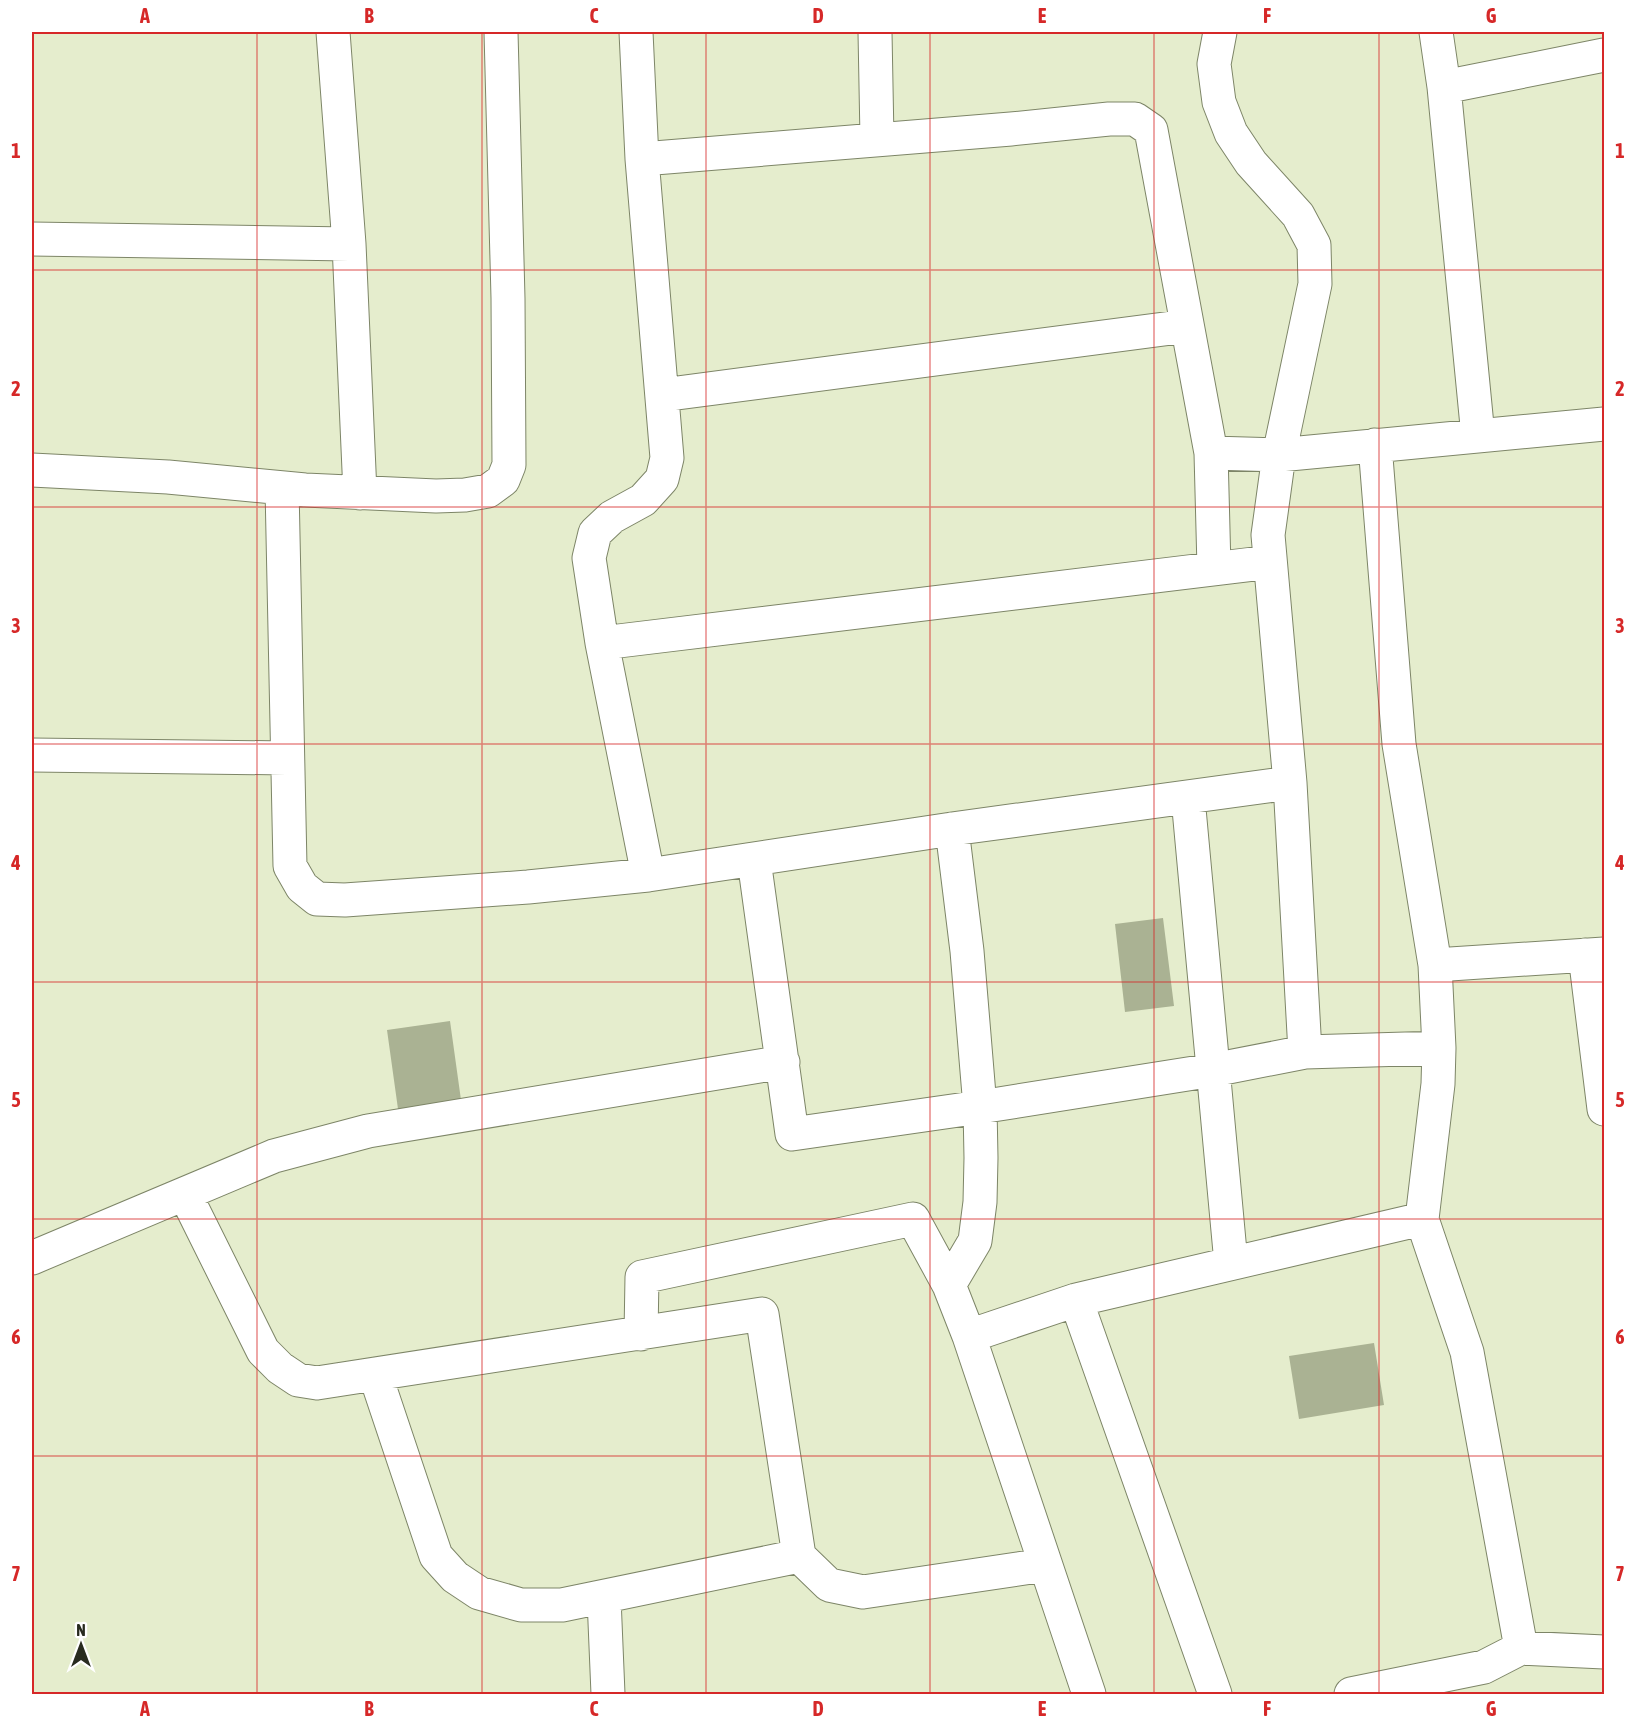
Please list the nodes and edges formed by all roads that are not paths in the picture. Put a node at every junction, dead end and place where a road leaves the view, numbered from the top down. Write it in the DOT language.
graph roads {
  1 [pos="333,32"];
  2 [pos="501,32"];
  3 [pos="636,32"];
  4 [pos="875,32"];
  5 [pos="1220,32"];
  6 [pos="1436,32"];
  7 [pos="1605,55"];
  8 [pos="1444,87"];
  9 [pos="877,139"];
  10 [pos="642,159"];
  11 [pos="32,239"];
  12 [pos="349,244"];
  13 [pos="1187,327"];
  14 [pos="662,395"];
  15 [pos="1605,424"];
  16 [pos="1478,436"];
  17 [pos="1375,445"];
  18 [pos="1211,453"];
  19 [pos="1279,455"];
  20 [pos="32,470"];
  21 [pos="282,488"];
  22 [pos="360,493"];
  23 [pos="1270,562"];
  24 [pos="1215,568"];
  25 [pos="602,643"];
  26 [pos="32,755"];
  27 [pos="287,758"];
  28 [pos="1290,783"];
  29 [pos="1188,798"];
  30 [pos="952,829"];
  31 [pos="754,860"];
  32 [pos="648,875"];
  33 [pos="1595,955"];
  34 [pos="1435,964"];
  35 [pos="1439,1048"];
  36 [pos="1305,1052"];
  37 [pos="783,1062"];
  38 [pos="1213,1070"];
  39 [pos="980,1107"];
  40 [pos="1605,1109"];
  41 [pos="185,1194"];
  42 [pos="1422,1219"];
  43 [pos="32,1258"];
  44 [pos="1231,1263"];
  45 [pos="949,1285"];
  46 [pos="1076,1300"];
  47 [pos="641,1334"];
  48 [pos="969,1336"];
  49 [pos="375,1374"];
  50 [pos="799,1556"];
  51 [pos="1045,1565"];
  52 [pos="604,1598"];
  53 [pos="1521,1648"];
  54 [pos="1605,1652"];
  55 [pos="1485,1681"];
  56 [pos="608,1695"];
  57 [pos="1089,1695"];
  58 [pos="1215,1695"];
  59 [pos="1351,1695"];
  1 -- 12 [label="street"];
  2 -- 22 [label="street"];
  3 -- 10 [label="street"];
  4 -- 9 [label="street"];
  5 -- 19 [label="street"];
  6 -- 8 [label="street"];
  7 -- 8 [label="street"];
  8 -- 16 [label="street"];
  9 -- 10 [label="street"];
  9 -- 13 [label="street"];
  10 -- 14 [label="street"];
  11 -- 12 [label="street"];
  12 -- 22 [label="street"];
  13 -- 14 [label="street"];
  13 -- 18 [label="street"];
  14 -- 25 [label="street"];
  15 -- 16 [label="street"];
  16 -- 17 [label="street"];
  17 -- 19 [label="street"];
  17 -- 34 [label="street"];
  18 -- 19 [label="street"];
  18 -- 24 [label="street"];
  19 -- 23 [label="street"];
  20 -- 21 [label="street"];
  21 -- 22 [label="street"];
  21 -- 27 [label="street"];
  23 -- 24 [label="street"];
  23 -- 28 [label="street"];
  24 -- 25 [label="street"];
  25 -- 32 [label="street"];
  26 -- 27 [label="street"];
  27 -- 32 [label="street"];
  28 -- 29 [label="street"];
  28 -- 36 [label="street"];
  29 -- 30 [label="street"];
  29 -- 38 [label="street"];
  30 -- 31 [label="street"];
  30 -- 39 [label="street"];
  31 -- 32 [label="street"];
  31 -- 37 [label="street"];
  33 -- 34 [label="street"];
  33 -- 40 [label="street"];
  34 -- 35 [label="street"];
  35 -- 36 [label="street"];
  35 -- 42 [label="street"];
  36 -- 38 [label="street"];
  37 -- 39 [label="street"];
  37 -- 41 [label="street"];
  38 -- 39 [label="street"];
  38 -- 44 [label="street"];
  39 -- 45 [label="street"];
  41 -- 43 [label="street"];
  41 -- 49 [label="street"];
  42 -- 44 [label="street"];
  42 -- 53 [label="street"];
  44 -- 46 [label="street"];
  45 -- 47 [label="street"];
  45 -- 48 [label="street"];
  46 -- 48 [label="street"];
  46 -- 58 [label="street"];
  47 -- 49 [label="street"];
  47 -- 50 [label="street"];
  48 -- 51 [label="street"];
  49 -- 52 [label="street"];
  50 -- 51 [label="street"];
  50 -- 52 [label="street"];
  51 -- 57 [label="street"];
  52 -- 56 [label="street"];
  53 -- 54 [label="street"];
  53 -- 55 [label="street"];
  55 -- 59 [label="street"];
}
